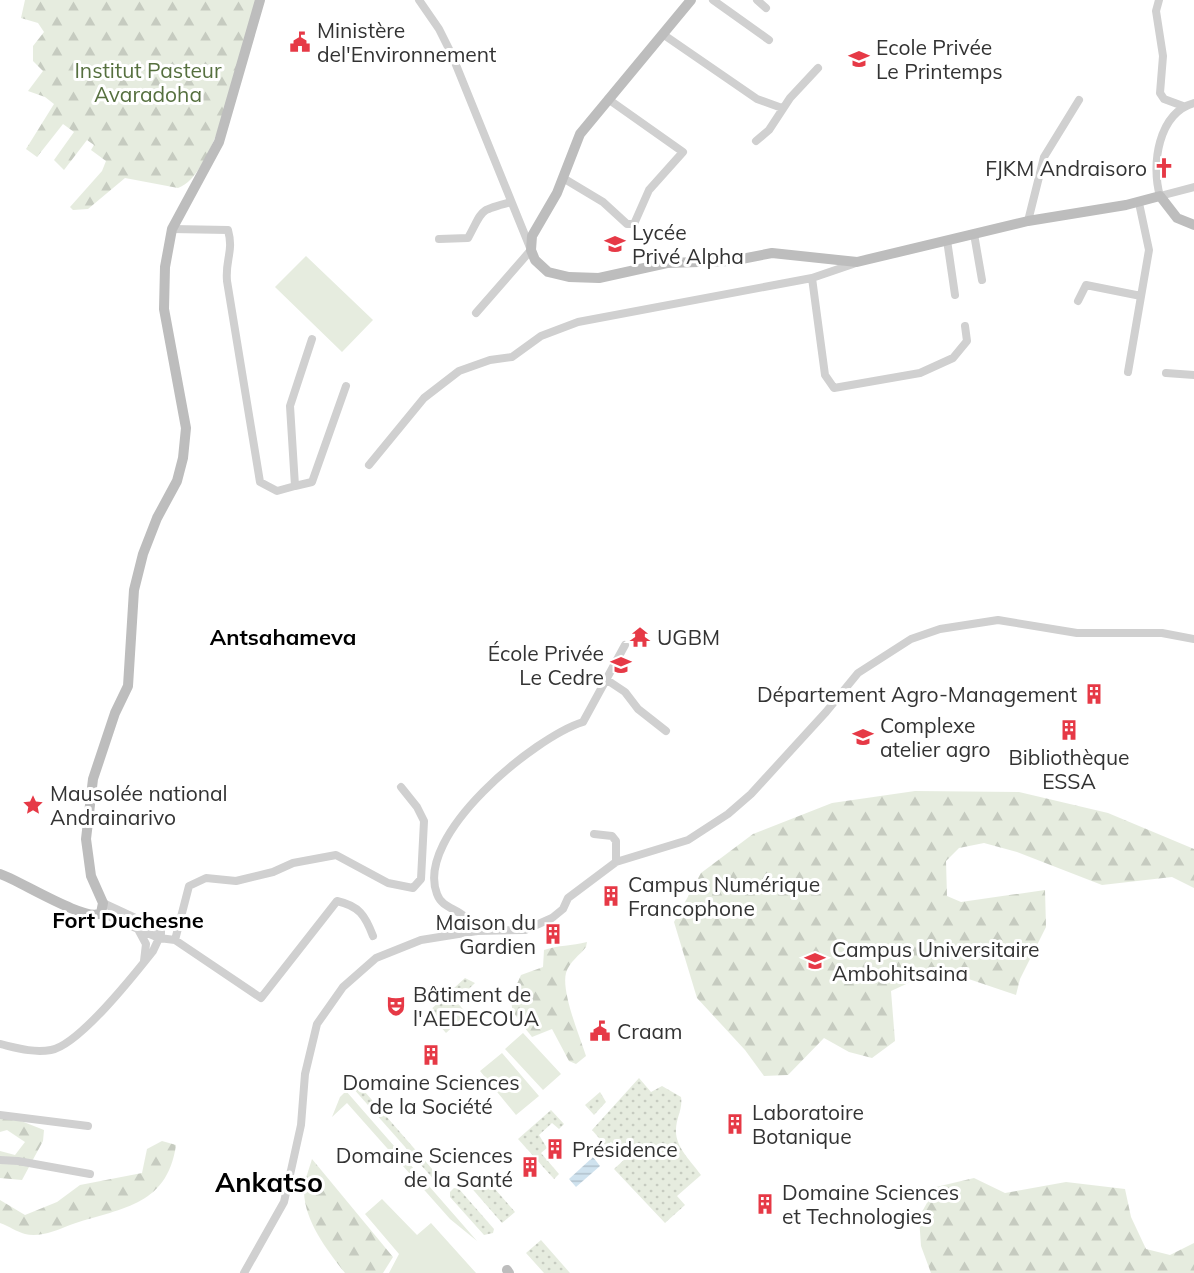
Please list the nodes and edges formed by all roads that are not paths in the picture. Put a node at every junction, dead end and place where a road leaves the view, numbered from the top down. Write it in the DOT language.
graph roads {
  1 [pos="260,0"];
  2 [pos="419,0"];
  3 [pos="691,0"];
  4 [pos="713,0"];
  5 [pos="757,0"];
  6 [pos="1159,0"];
  7 [pos="766,8"];
  8 [pos="664,36"];
  9 [pos="769,40"];
  10 [pos="818,68"];
  11 [pos="608,99"];
  12 [pos="1079,100"];
  13 [pos="1194,104"];
  14 [pos="1183,106"];
  15 [pos="782,108"];
  16 [pos="756,141"];
  17 [pos="563,178"];
  18 [pos="1194,187"];
  19 [pos="1160,196"];
  20 [pos="511,202"];
  21 [pos="1139,202"];
  22 [pos="1028,221"];
  23 [pos="1194,225"];
  24 [pos="172,229"];
  25 [pos="974,234"];
  26 [pos="439,239"];
  27 [pos="947,240"];
  28 [pos="531,250"];
  29 [pos="857,262"];
  30 [pos="812,278"];
  31 [pos="982,280"];
  32 [pos="955,295"];
  33 [pos="1141,296"];
  34 [pos="1078,301"];
  35 [pos="476,314"];
  36 [pos="965,326"];
  37 [pos="312,339"];
  38 [pos="1128,372"];
  39 [pos="1166,373"];
  40 [pos="1194,375"];
  41 [pos="346,386"];
  42 [pos="369,465"];
  43 [pos="295,486"];
  44 [pos="1194,639"];
  45 [pos="625,645"];
  46 [pos="607,680"];
  47 [pos="666,731"];
  48 [pos="401,787"];
  49 [pos="594,834"];
  50 [pos="616,862"];
  51 [pos="0,873"];
  52 [pos="102,908"];
  53 [pos="137,929"];
  54 [pos="477,931"];
  55 [pos="373,936"];
  56 [pos="159,938"];
  57 [pos="175,940"];
  58 [pos="144,963"];
  59 [pos="0,1044"];
  60 [pos="0,1115"];
  61 [pos="88,1126"];
  62 [pos="0,1160"];
  63 [pos="90,1174"];
  64 [pos="244,1273"];
  1 -- 24 [label="main road"];
  2 -- 20 [label="street"];
  3 -- 8 [label="main road"];
  4 -- 9 [label="street"];
  5 -- 7 [label="street"];
  6 -- 14 [label="street"];
  8 -- 11 [label="main road"];
  8 -- 15 [label="street"];
  10 -- 15 [label="street"];
  11 -- 17 [label="main road"];
  11 -- 17 [label="street"];
  12 -- 22 [label="street"];
  13 -- 14 [label="street"];
  14 -- 19 [label="street"];
  15 -- 16 [label="street"];
  17 -- 28 [label="main road"];
  18 -- 19 [label="street"];
  19 -- 21 [label="main road"];
  19 -- 23 [label="main road"];
  20 -- 26 [label="street"];
  20 -- 28 [label="street"];
  21 -- 22 [label="main road"];
  21 -- 33 [label="street"];
  22 -- 25 [label="main road"];
  24 -- 43 [label="street"];
  24 -- 52 [label="main road"];
  25 -- 27 [label="main road"];
  25 -- 31 [label="street"];
  27 -- 29 [label="main road"];
  27 -- 32 [label="street"];
  28 -- 29 [label="main road"];
  28 -- 35 [label="street"];
  29 -- 30 [label="street"];
  30 -- 36 [label="street"];
  30 -- 42 [label="street"];
  33 -- 34 [label="street"];
  33 -- 38 [label="street"];
  37 -- 43 [label="street"];
  39 -- 40 [label="street"];
  41 -- 43 [label="street"];
  44 -- 50 [label="street"];
  45 -- 46 [label="street"];
  46 -- 47 [label="street"];
  46 -- 54 [label="street"];
  48 -- 57 [label="street"];
  49 -- 50 [label="street"];
  50 -- 54 [label="street"];
  51 -- 52 [label="main road"];
  52 -- 53 [label="street"];
  52 -- 56 [label="street"];
  53 -- 56 [label="street"];
  53 -- 58 [label="street"];
  54 -- 64 [label="street"];
  55 -- 57 [label="street"];
  56 -- 57 [label="street"];
  56 -- 58 [label="street"];
  58 -- 59 [label="street"];
  60 -- 61 [label="street"];
  62 -- 63 [label="street"];
}
